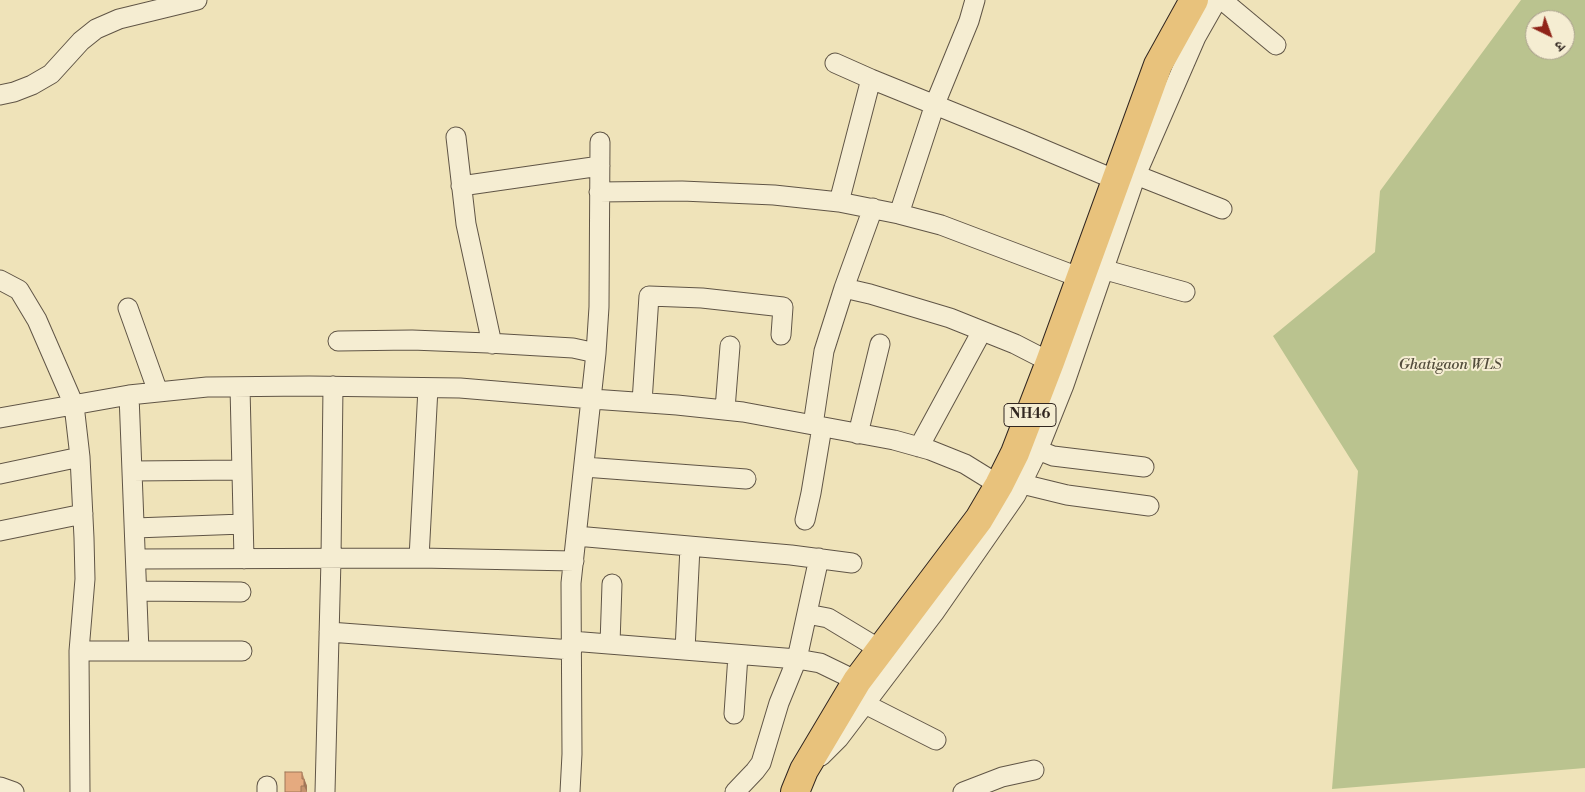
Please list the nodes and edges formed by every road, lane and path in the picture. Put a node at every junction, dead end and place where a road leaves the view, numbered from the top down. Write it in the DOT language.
graph roads {
  1 [pos="197,0"];
  2 [pos="975,0"];
  3 [pos="1194,0"];
  4 [pos="1216,0"];
  5 [pos="1222,0"];
  6 [pos="162,4"];
  7 [pos="1276,45"];
  8 [pos="836,63"];
  9 [pos="871,79"];
  10 [pos="0,95"];
  11 [pos="935,104"];
  12 [pos="456,137"];
  13 [pos="600,142"];
  14 [pos="600,166"];
  15 [pos="1126,177"];
  16 [pos="461,186"];
  17 [pos="599,192"];
  18 [pos="839,202"];
  19 [pos="873,208"];
  20 [pos="1222,209"];
  21 [pos="899,214"];
  22 [pos="1091,274"];
  23 [pos="0,280"];
  24 [pos="844,288"];
  25 [pos="1185,292"];
  26 [pos="128,308"];
  27 [pos="982,331"];
  28 [pos="781,335"];
  29 [pos="338,341"];
  30 [pos="492,344"];
  31 [pos="880,344"];
  32 [pos="730,346"];
  33 [pos="596,353"];
  34 [pos="1050,362"];
  35 [pos="333,386"];
  36 [pos="240,387"];
  37 [pos="428,388"];
  38 [pos="158,392"];
  39 [pos="129,395"];
  40 [pos="592,399"];
  41 [pos="642,402"];
  42 [pos="74,404"];
  43 [pos="725,409"];
  44 [pos="0,418"];
  45 [pos="817,426"];
  46 [pos="858,434"];
  47 [pos="919,447"];
  48 [pos="1038,450"];
  49 [pos="80,457"];
  50 [pos="584,467"];
  51 [pos="1144,467"];
  52 [pos="242,470"];
  53 [pos="132,471"];
  54 [pos="0,474"];
  55 [pos="746,479"];
  56 [pos="1010,485"];
  57 [pos="1149,506"];
  58 [pos="83,514"];
  59 [pos="805,520"];
  60 [pos="243,524"];
  61 [pos="135,528"];
  62 [pos="0,531"];
  63 [pos="576,536"];
  64 [pos="690,547"];
  65 [pos="419,558"];
  66 [pos="819,558"];
  67 [pos="136,559"];
  68 [pos="244,559"];
  69 [pos="331,559"];
  70 [pos="574,561"];
  71 [pos="852,562"];
  72 [pos="612,584"];
  73 [pos="137,591"];
  74 [pos="241,592"];
  75 [pos="807,614"];
  76 [pos="329,632"];
  77 [pos="610,644"];
  78 [pos="571,646"];
  79 [pos="684,650"];
  80 [pos="881,650"];
  81 [pos="79,651"];
  82 [pos="242,651"];
  83 [pos="139,652"];
  84 [pos="738,655"];
  85 [pos="797,659"];
  86 [pos="861,692"];
  87 [pos="734,714"];
  88 [pos="936,740"];
  89 [pos="1034,770"];
  90 [pos="799,781"];
  91 [pos="0,787"];
  92 [pos="14,792"];
  93 [pos="80,792"];
  94 [pos="325,792"];
  95 [pos="570,792"];
  96 [pos="735,792"];
  97 [pos="964,792"];
  1 -- 6 [label="street"];
  2 -- 11 [label="street"];
  3 -- 15 [label="highway, NH46"];
  4 -- 15 [label="street"];
  5 -- 7 [label="street"];
  6 -- 10 [label="street"];
  8 -- 9 [label="street"];
  9 -- 11 [label="street"];
  9 -- 18 [label="street"];
  11 -- 15 [label="street"];
  11 -- 21 [label="street"];
  12 -- 16 [label="street"];
  13 -- 14 [label="street"];
  14 -- 16 [label="street"];
  14 -- 17 [label="street"];
  15 -- 20 [label="street"];
  15 -- 22 [label="highway, NH46"];
  16 -- 30 [label="street"];
  17 -- 18 [label="street"];
  17 -- 33 [label="street"];
  18 -- 19 [label="street"];
  19 -- 21 [label="street"];
  19 -- 24 [label="street"];
  21 -- 22 [label="street"];
  22 -- 25 [label="street"];
  22 -- 34 [label="highway, NH46"];
  22 -- 48 [label="street"];
  23 -- 42 [label="street"];
  24 -- 27 [label="street"];
  24 -- 45 [label="street"];
  26 -- 38 [label="street"];
  27 -- 34 [label="street"];
  27 -- 47 [label="street"];
  28 -- 41 [label="street"];
  29 -- 30 [label="street"];
  30 -- 33 [label="street"];
  31 -- 46 [label="street"];
  32 -- 43 [label="street"];
  33 -- 40 [label="street"];
  34 -- 56 [label="highway, NH46"];
  35 -- 36 [label="street"];
  35 -- 37 [label="street"];
  35 -- 69 [label="street"];
  36 -- 38 [label="street"];
  36 -- 52 [label="street"];
  37 -- 40 [label="street"];
  37 -- 65 [label="street"];
  38 -- 39 [label="street"];
  39 -- 42 [label="street"];
  39 -- 53 [label="street"];
  40 -- 41 [label="street"];
  40 -- 50 [label="street"];
  41 -- 43 [label="street"];
  42 -- 44 [label="street"];
  42 -- 49 [label="street"];
  43 -- 45 [label="street"];
  45 -- 46 [label="street"];
  45 -- 59 [label="street"];
  46 -- 47 [label="street"];
  47 -- 56 [label="street"];
  48 -- 51 [label="street"];
  48 -- 56 [label="street"];
  49 -- 54 [label="street"];
  49 -- 58 [label="street"];
  50 -- 55 [label="street"];
  50 -- 63 [label="street"];
  52 -- 53 [label="street"];
  52 -- 60 [label="street"];
  53 -- 61 [label="street"];
  56 -- 57 [label="street"];
  56 -- 80 [label="highway, NH46"];
  56 -- 86 [label="street"];
  58 -- 62 [label="street"];
  58 -- 81 [label="street"];
  60 -- 61 [label="street"];
  60 -- 68 [label="street"];
  61 -- 67 [label="street"];
  63 -- 64 [label="street"];
  63 -- 70 [label="street"];
  64 -- 66 [label="street"];
  64 -- 79 [label="street"];
  65 -- 69 [label="street"];
  65 -- 70 [label="street"];
  66 -- 71 [label="street"];
  66 -- 75 [label="street"];
  67 -- 68 [label="street"];
  67 -- 73 [label="street"];
  68 -- 69 [label="street"];
  69 -- 76 [label="street"];
  70 -- 78 [label="street"];
  72 -- 77 [label="street"];
  73 -- 74 [label="street"];
  73 -- 83 [label="street"];
  75 -- 80 [label="street"];
  75 -- 85 [label="street"];
  76 -- 78 [label="street"];
  76 -- 94 [label="street"];
  77 -- 78 [label="street"];
  77 -- 79 [label="street"];
  78 -- 95 [label="street"];
  79 -- 84 [label="street"];
  80 -- 86 [label="highway, NH46"];
  81 -- 83 [label="street"];
  81 -- 93 [label="street"];
  82 -- 83 [label="street"];
  84 -- 85 [label="street"];
  84 -- 87 [label="street"];
  85 -- 86 [label="street"];
  85 -- 96 [label="street"];
  86 -- 88 [label="street"];
  86 -- 90 [label="highway, NH46"];
  89 -- 97 [label="street"];
  91 -- 92 [label="street"];
}
